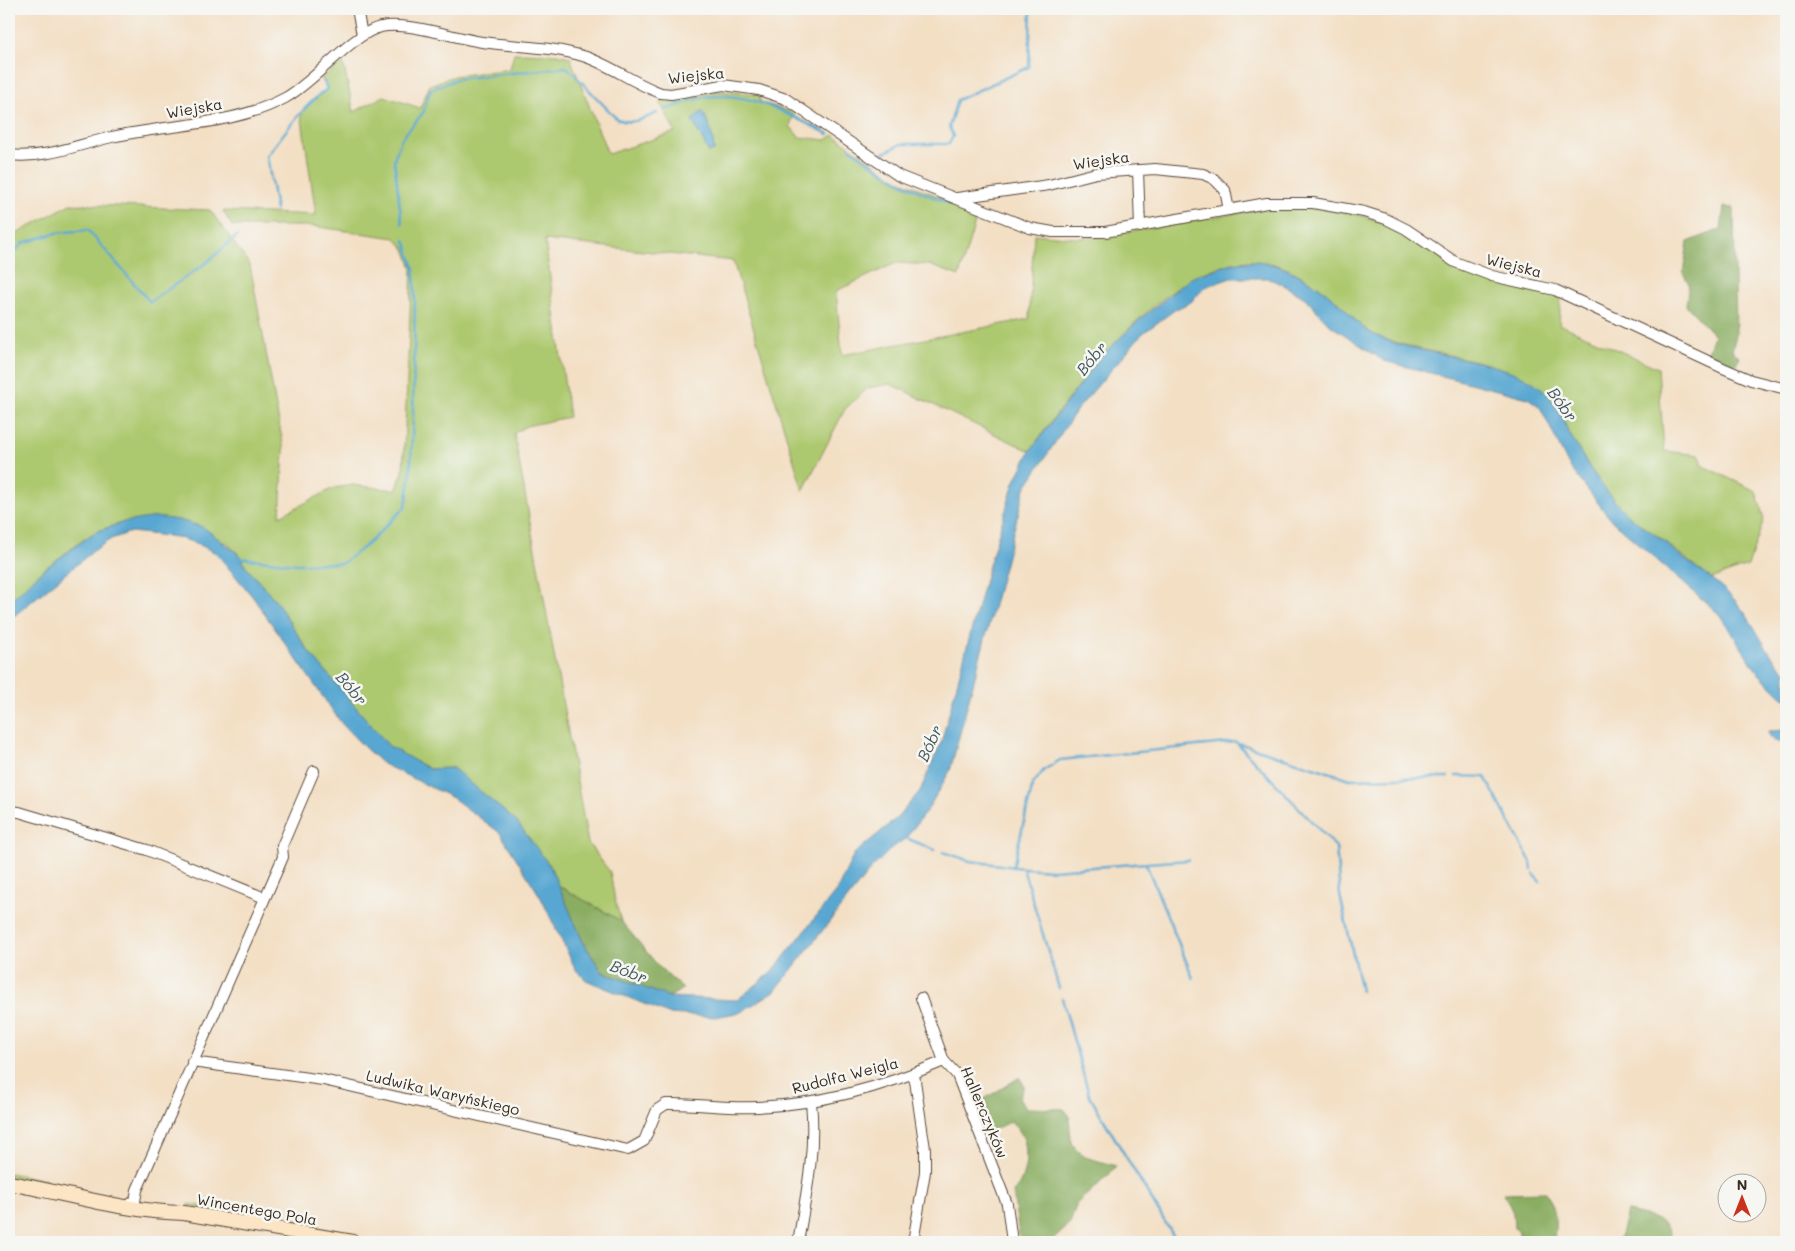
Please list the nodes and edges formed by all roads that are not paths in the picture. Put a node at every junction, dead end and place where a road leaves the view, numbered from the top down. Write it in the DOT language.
graph roads {
  1 [pos="357,9"];
  2 [pos="362,36"];
  3 [pos="9,155"];
  4 [pos="1138,170"];
  5 [pos="956,198"];
  6 [pos="1230,210"];
  7 [pos="1140,226"];
  8 [pos="1786,389"];
  9 [pos="314,771"];
  10 [pos="9,811"];
  11 [pos="265,898"];
  12 [pos="921,998"];
  13 [pos="944,1060"];
  14 [pos="192,1062"];
  15 [pos="914,1074"];
  16 [pos="811,1102"];
  17 [pos="660,1106"];
  18 [pos="9,1183"];
  19 [pos="130,1204"];
  20 [pos="353,1242"];
  21 [pos="798,1242"];
  22 [pos="914,1242"];
  23 [pos="1012,1242"];
  1 -- 2 [label="street"];
  2 -- 3 [label="street, Wiejska"];
  2 -- 5 [label="street, Wiejska"];
  4 -- 5 [label="street, Wiejska"];
  4 -- 6 [label="street, Wiejska"];
  4 -- 7 [label="street"];
  5 -- 7 [label="street, Wiejska"];
  6 -- 7 [label="street, Wiejska"];
  6 -- 8 [label="street, Wiejska"];
  9 -- 11 [label="street"];
  10 -- 11 [label="street"];
  11 -- 14 [label="street"];
  12 -- 13 [label="street, Hallerczyków"];
  13 -- 15 [label="street, Rudolfa Weigla"];
  13 -- 23 [label="street, Hallerczyków"];
  14 -- 17 [label="street, Ludwika Waryńskiego"];
  14 -- 19 [label="street"];
  15 -- 16 [label="street, Rudolfa Weigla"];
  15 -- 22 [label="street"];
  16 -- 17 [label="street, Rudolfa Weigla"];
  16 -- 21 [label="street"];
  18 -- 19 [label="street, Wincentego Pola"];
  19 -- 20 [label="street, Wincentego Pola"];
}
